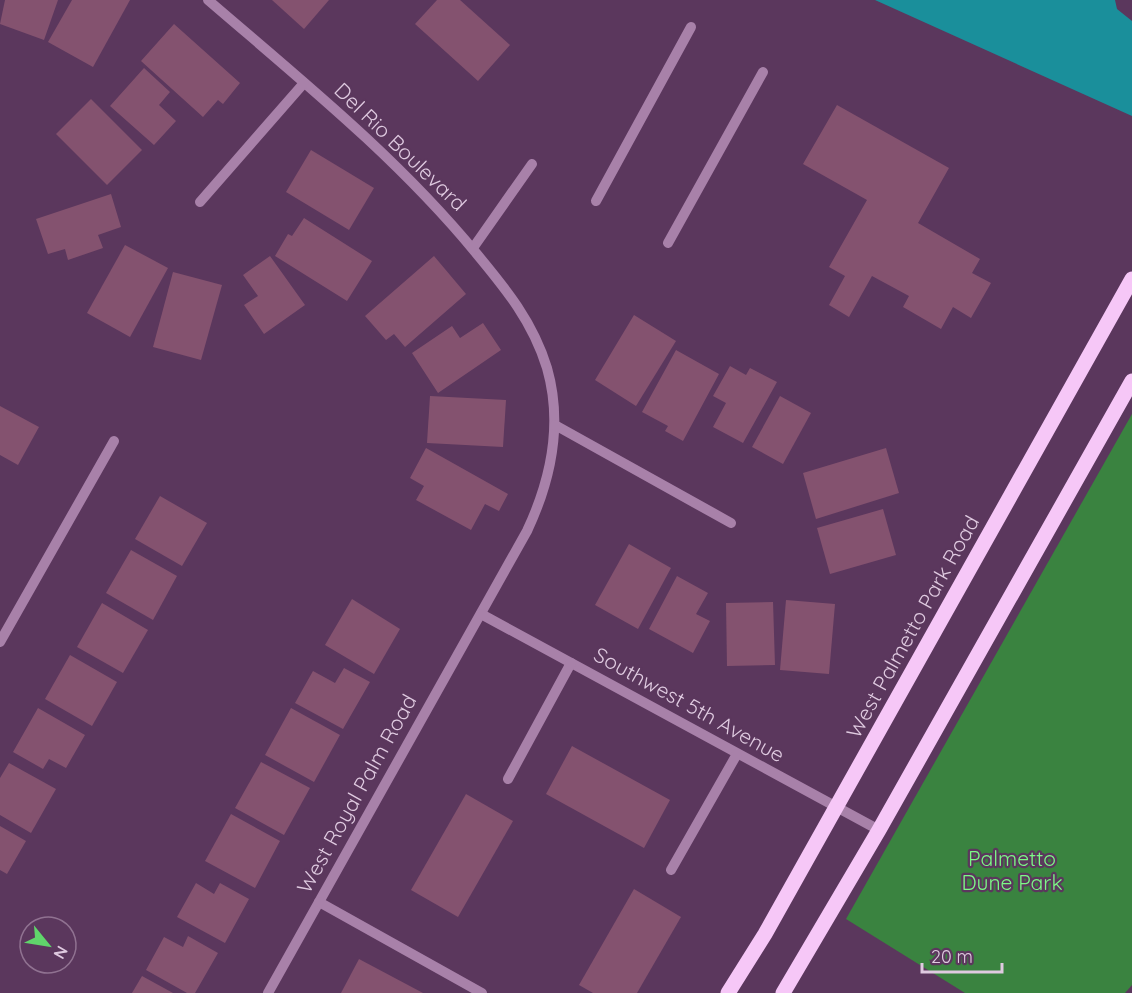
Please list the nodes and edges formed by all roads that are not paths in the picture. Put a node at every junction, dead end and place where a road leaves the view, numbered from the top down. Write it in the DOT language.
graph roads {
  1 [pos="208,0"];
  2 [pos="691,27"];
  3 [pos="763,72"];
  4 [pos="304,83"];
  5 [pos="532,164"];
  6 [pos="596,201"];
  7 [pos="200,202"];
  8 [pos="668,243"];
  9 [pos="473,248"];
  10 [pos="1132,279"];
  11 [pos="1132,381"];
  12 [pos="555,425"];
  13 [pos="114,441"];
  14 [pos="731,523"];
  15 [pos="481,614"];
  16 [pos="0,642"];
  17 [pos="570,663"];
  18 [pos="737,754"];
  19 [pos="508,779"];
  20 [pos="836,808"];
  21 [pos="879,830"];
  22 [pos="671,870"];
  23 [pos="319,902"];
  24 [pos="268,993"];
  25 [pos="482,993"];
  26 [pos="728,993"];
  27 [pos="783,993"];
  1 -- 4 [label="street, Del Rio Boulevard"];
  2 -- 6 [label="street"];
  3 -- 8 [label="street"];
  4 -- 7 [label="street"];
  4 -- 9 [label="street, Del Rio Boulevard"];
  5 -- 9 [label="street"];
  9 -- 12 [label="street, Del Rio Boulevard"];
  10 -- 20 [label="main road, West Palmetto Park Road"];
  11 -- 21 [label="main road"];
  12 -- 14 [label="street"];
  12 -- 15 [label="street, Del Rio Boulevard"];
  13 -- 16 [label="street"];
  15 -- 17 [label="street, Southwest 5th Avenue"];
  15 -- 23 [label="street, West Royal Palm Road"];
  17 -- 18 [label="street, Southwest 5th Avenue"];
  17 -- 19 [label="street"];
  18 -- 20 [label="street, Southwest 5th Avenue"];
  18 -- 22 [label="street"];
  20 -- 21 [label="street, Southwest 5th Avenue"];
  20 -- 26 [label="main road, West Palmetto Park Road"];
  21 -- 27 [label="main road"];
  23 -- 24 [label="street, West Royal Palm Road"];
  23 -- 25 [label="street"];
}
